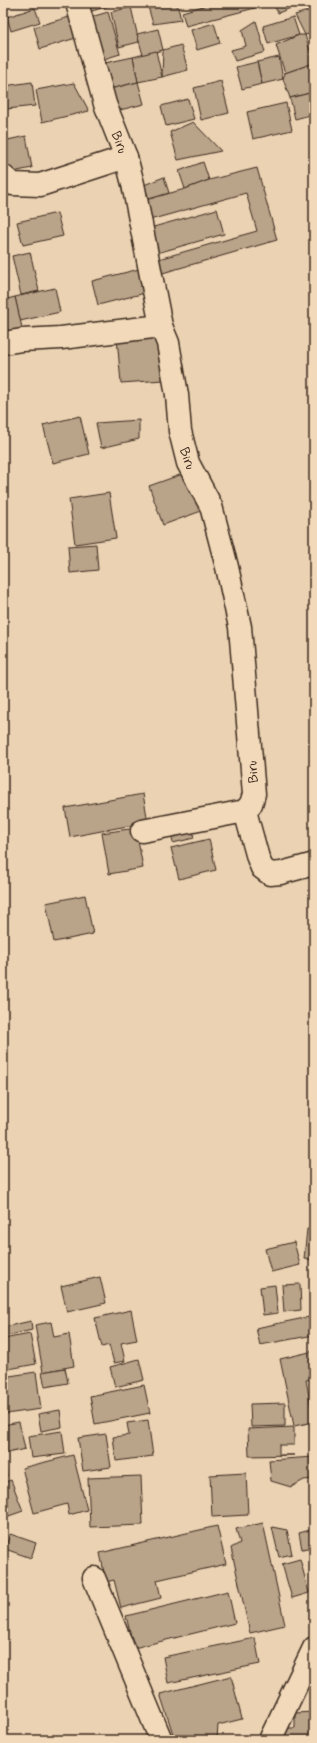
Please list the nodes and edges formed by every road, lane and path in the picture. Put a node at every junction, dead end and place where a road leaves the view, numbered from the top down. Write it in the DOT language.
graph roads {
  1 [pos="77,3"];
  2 [pos="126,157"];
  3 [pos="3,176"];
  4 [pos="161,326"];
  5 [pos="3,343"];
  6 [pos="245,810"];
  7 [pos="142,831"];
  8 [pos="314,864"];
  9 [pos="94,1578"];
  10 [pos="314,1648"];
  11 [pos="161,1740"];
  12 [pos="270,1740"];
  1 -- 2 [label="street, Biru"];
  2 -- 3 [label="street"];
  2 -- 4 [label="street, Biru"];
  4 -- 5 [label="street"];
  4 -- 6 [label="street, Biru"];
  6 -- 7 [label="street"];
  6 -- 8 [label="street"];
  9 -- 11 [label="street"];
  10 -- 12 [label="street"];
}
